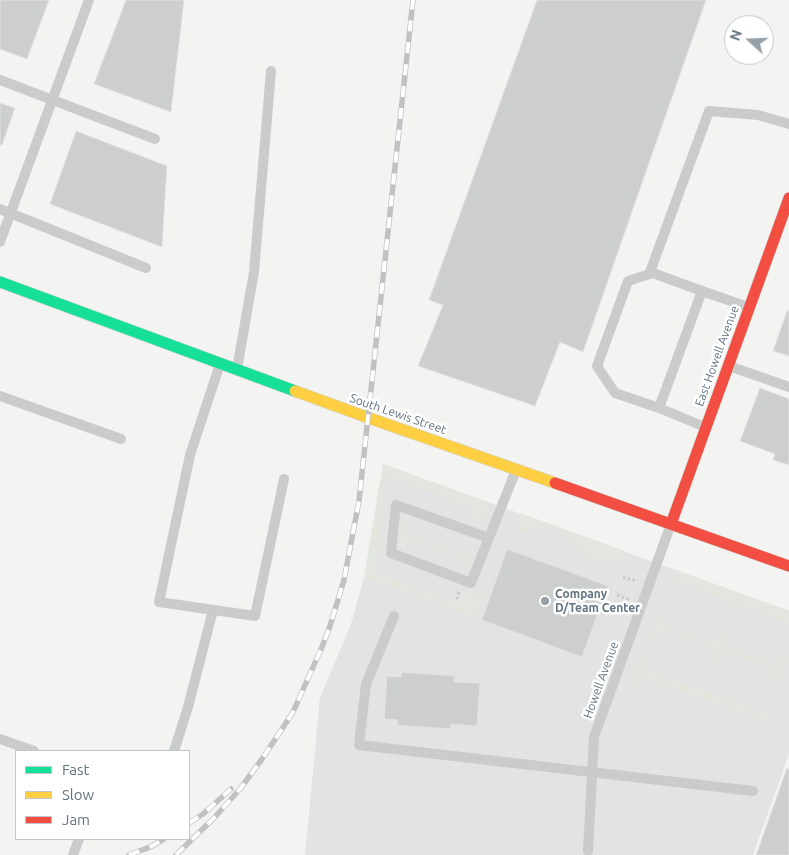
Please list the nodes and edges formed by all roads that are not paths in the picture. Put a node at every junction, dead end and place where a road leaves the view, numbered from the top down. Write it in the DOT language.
graph roads {
  1 [pos="88,0"];
  2 [pos="271,71"];
  3 [pos="0,80"];
  4 [pos="52,100"];
  5 [pos="789,124"];
  6 [pos="155,138"];
  7 [pos="789,198"];
  8 [pos="0,209"];
  9 [pos="11,213"];
  10 [pos="0,242"];
  11 [pos="146,268"];
  12 [pos="653,273"];
  13 [pos="0,282"];
  14 [pos="702,291"];
  15 [pos="749,308"];
  16 [pos="220,364"];
  17 [pos="728,366"];
  18 [pos="236,370"];
  19 [pos="789,387"];
  20 [pos="0,396"];
  21 [pos="659,408"];
  22 [pos="706,427"];
  23 [pos="121,439"];
  24 [pos="516,469"];
  25 [pos="284,479"];
  26 [pos="671,524"];
  27 [pos="489,538"];
  28 [pos="789,566"];
  29 [pos="213,610"];
  30 [pos="394,616"];
  31 [pos="0,739"];
  32 [pos="31,750"];
  33 [pos="174,750"];
  34 [pos="592,772"];
  35 [pos="753,791"];
  36 [pos="79,840"];
  37 [pos="588,851"];
  38 [pos="73,855"];
  1 -- 4 [label="lane"];
  2 -- 18 [label="lane"];
  3 -- 4 [label="lane"];
  4 -- 6 [label="lane"];
  4 -- 9 [label="lane"];
  5 -- 12 [label="lane"];
  7 -- 15 [label="main road, East Howell Avenue"];
  8 -- 9 [label="lane"];
  9 -- 10 [label="lane"];
  9 -- 11 [label="lane"];
  12 -- 14 [label="lane"];
  12 -- 21 [label="lane"];
  13 -- 16 [label="main road, South Lewis Street"];
  14 -- 15 [label="lane"];
  14 -- 21 [label="lane"];
  15 -- 17 [label="main road, East Howell Avenue"];
  16 -- 18 [label="main road, South Lewis Street"];
  16 -- 29 [label="lane"];
  17 -- 19 [label="lane"];
  17 -- 22 [label="main road, East Howell Avenue"];
  18 -- 24 [label="main road, South Lewis Street"];
  20 -- 23 [label="lane"];
  21 -- 22 [label="lane"];
  22 -- 26 [label="main road, East Howell Avenue"];
  24 -- 26 [label="main road, South Lewis Street"];
  24 -- 27 [label="lane"];
  25 -- 29 [label="lane"];
  26 -- 28 [label="main road, South Lewis Street"];
  26 -- 34 [label="lane, Howell Avenue"];
  27 -- 27 [label="lane"];
  29 -- 33 [label="lane"];
  30 -- 34 [label="lane"];
  31 -- 32 [label="lane"];
  34 -- 35 [label="lane"];
  34 -- 37 [label="lane, Howell Avenue"];
  36 -- 38 [label="lane"];
}
